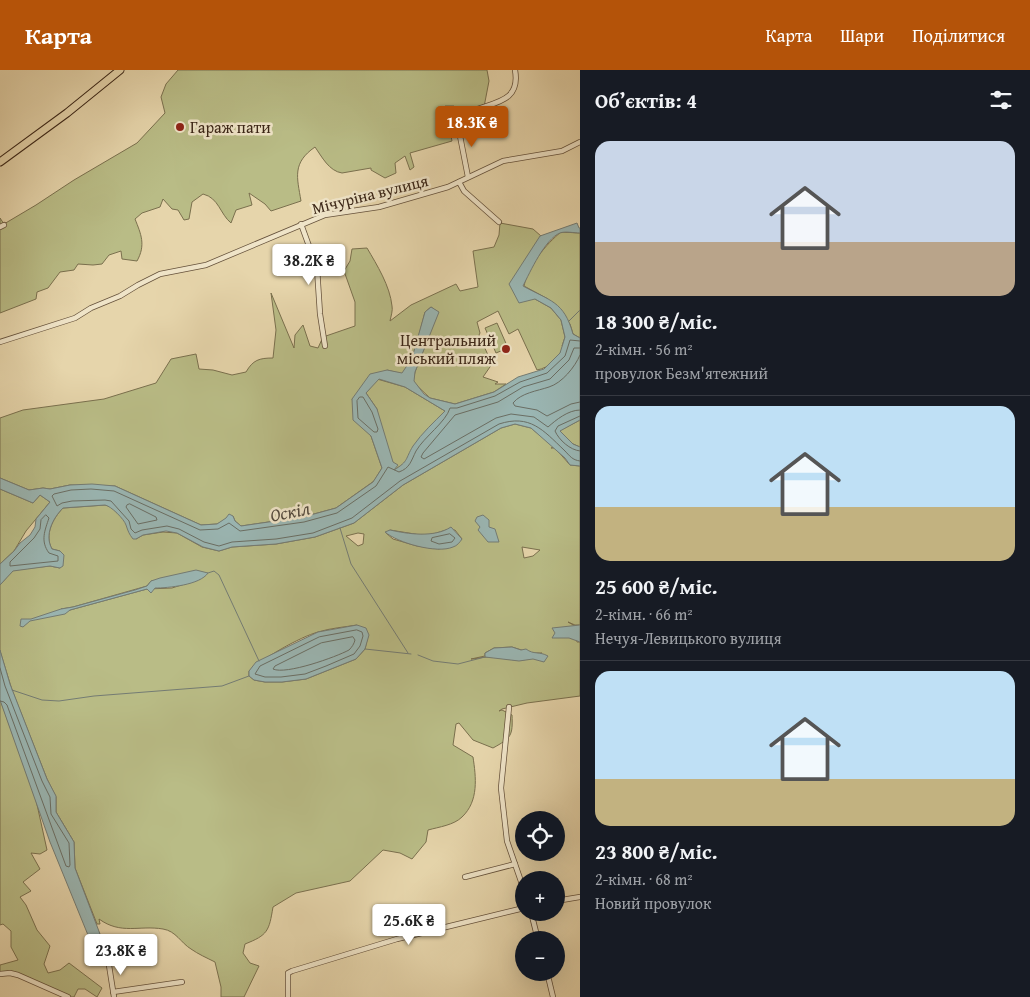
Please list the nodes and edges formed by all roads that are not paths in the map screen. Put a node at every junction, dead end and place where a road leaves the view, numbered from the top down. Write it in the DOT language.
graph roads {
  1 [pos="120,70"];
  2 [pos="515,70"];
  3 [pos="580,142"];
  4 [pos="0,162"];
  5 [pos="468,177"];
  6 [pos="459,182"];
  7 [pos="500,222"];
  8 [pos="301,224"];
  9 [pos="0,342"];
  10 [pos="325,346"];
  11 [pos="509,707"];
  12 [pos="515,864"];
  13 [pos="517,871"];
  14 [pos="465,877"];
  15 [pos="580,897"];
  16 [pos="565,900"];
  17 [pos="515,910"];
  18 [pos="108,959"];
  19 [pos="0,974"];
  20 [pos="549,981"];
  21 [pos="182,982"];
  22 [pos="114,994"];
  23 [pos="68,997"];
  24 [pos="288,997"];
  25 [pos="553,997"];
  1 -- 4 [label="main road"];
  2 -- 5 [label="street"];
  3 -- 5 [label="street, Мічуріна вулиця"];
  5 -- 6 [label="street, Мічуріна вулиця"];
  6 -- 7 [label="street"];
  6 -- 8 [label="street, Мічуріна вулиця"];
  8 -- 9 [label="street, Мічуріна вулиця"];
  8 -- 10 [label="street"];
  11 -- 12 [label="street"];
  12 -- 13 [label="street"];
  12 -- 14 [label="street"];
  15 -- 16 [label="street"];
  17 -- 24 [label="street"];
  18 -- 22 [label="street"];
  19 -- 23 [label="street"];
  20 -- 25 [label="street"];
  21 -- 22 [label="street"];
}
